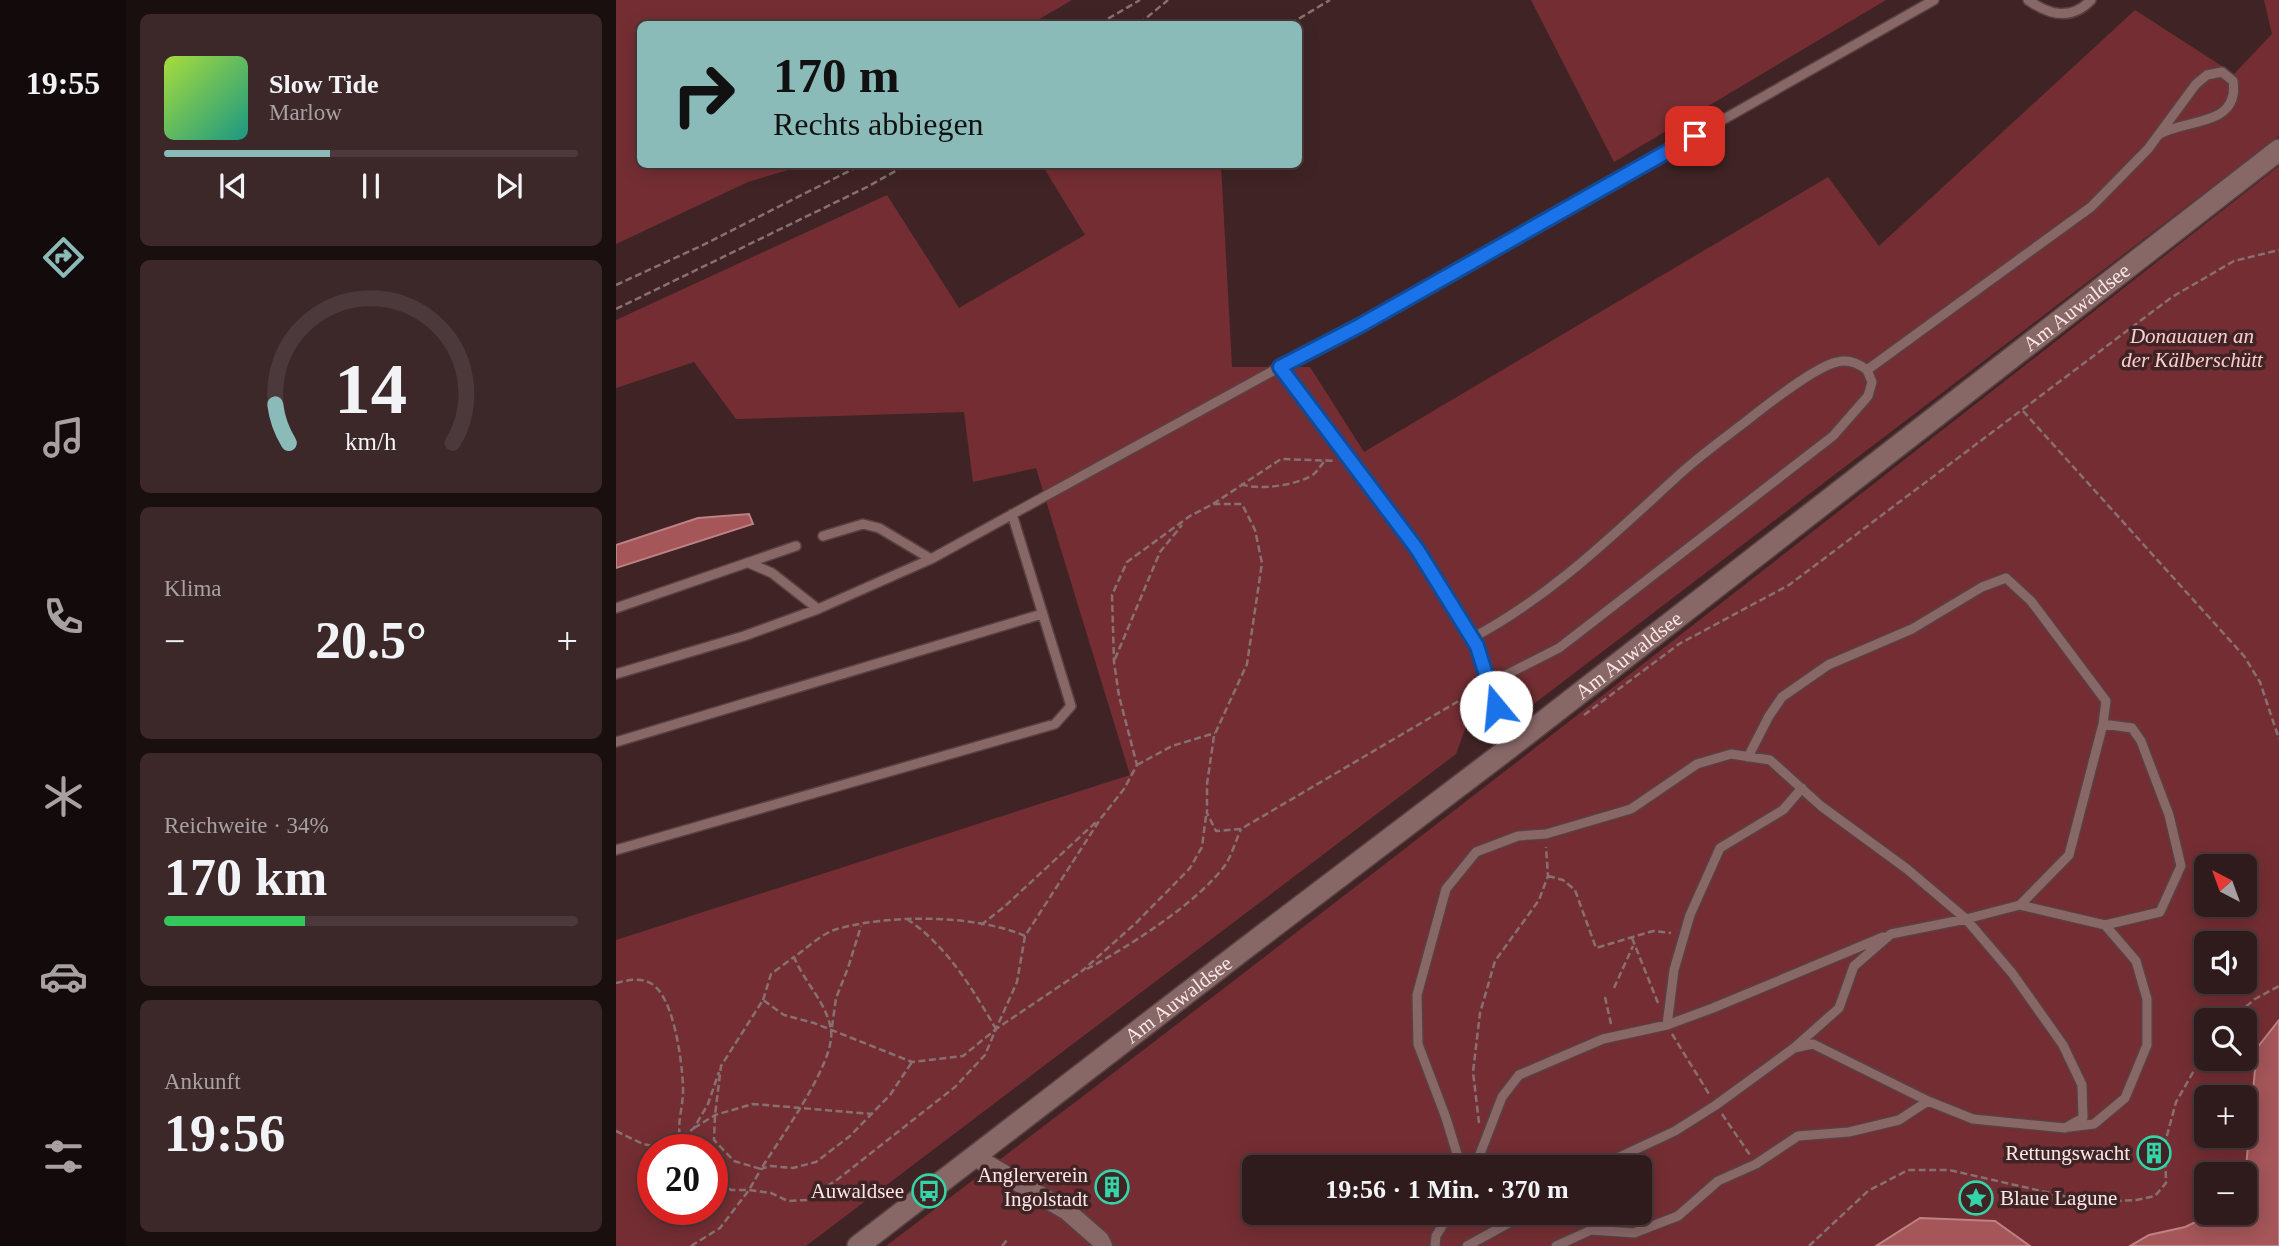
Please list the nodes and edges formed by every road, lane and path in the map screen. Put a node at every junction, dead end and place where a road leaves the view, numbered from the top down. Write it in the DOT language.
graph roads {
  1 [pos="1140,0"];
  2 [pos="1168,0"];
  3 [pos="1330,0"];
  4 [pos="1934,0"];
  5 [pos="2028,0"];
  6 [pos="2091,0"];
  7 [pos="1104,21"];
  8 [pos="1143,21"];
  9 [pos="1295,21"];
  10 [pos="2158,135"];
  11 [pos="2279,150"];
  12 [pos="855,168"];
  13 [pos="901,168"];
  14 [pos="2279,250"];
  15 [pos="616,285"];
  16 [pos="616,309"];
  17 [pos="1280,367"];
  18 [pos="1867,370"];
  19 [pos="2022,410"];
  20 [pos="1326,459"];
  21 [pos="1354,466"];
  22 [pos="1241,484"];
  23 [pos="1213,504"];
  24 [pos="1012,514"];
  25 [pos="1190,516"];
  26 [pos="824,536"];
  27 [pos="796,546"];
  28 [pos="930,559"];
  29 [pos="749,563"];
  30 [pos="616,608"];
  31 [pos="818,609"];
  32 [pos="1042,614"];
  33 [pos="1472,638"];
  34 [pos="1114,662"];
  35 [pos="616,674"];
  36 [pos="1488,684"];
  37 [pos="1579,719"];
  38 [pos="2103,723"];
  39 [pos="1216,732"];
  40 [pos="2279,738"];
  41 [pos="616,742"];
  42 [pos="1513,745"];
  43 [pos="1748,757"];
  44 [pos="1137,765"];
  45 [pos="1802,789"];
  46 [pos="1207,813"];
  47 [pos="1101,818"];
  48 [pos="1241,828"];
  49 [pos="1546,834"];
  50 [pos="616,850"];
  51 [pos="1548,876"];
  52 [pos="2020,905"];
  53 [pos="907,919"];
  54 [pos="1966,919"];
  55 [pos="861,925"];
  56 [pos="981,925"];
  57 [pos="2105,925"];
  58 [pos="1891,934"];
  59 [pos="1025,936"];
  60 [pos="1683,937"];
  61 [pos="1632,938"];
  62 [pos="1634,944"];
  63 [pos="794,957"];
  64 [pos="1082,971"];
  65 [pos="616,983"];
  66 [pos="2279,986"];
  67 [pos="1614,988"];
  68 [pos="1605,997"];
  69 [pos="763,1000"];
  70 [pos="2244,1008"];
  71 [pos="1667,1025"];
  72 [pos="996,1029"];
  73 [pos="831,1030"];
  74 [pos="1615,1037"];
  75 [pos="1794,1048"];
  76 [pos="912,1062"];
  77 [pos="721,1066"];
  78 [pos="2194,1071"];
  79 [pos="1928,1101"];
  80 [pos="1716,1105"];
  81 [pos="799,1108"];
  82 [pos="872,1114"];
  83 [pos="715,1115"];
  84 [pos="694,1128"];
  85 [pos="2065,1128"];
  86 [pos="616,1131"];
  87 [pos="621,1134"];
  88 [pos="678,1134"];
  89 [pos="686,1134"];
  90 [pos="616,1138"];
  91 [pos="637,1141"];
  92 [pos="1483,1152"];
  93 [pos="1457,1155"];
  94 [pos="1481,1155"];
  95 [pos="1624,1155"];
  96 [pos="975,1157"];
  97 [pos="1756,1164"];
  98 [pos="761,1169"];
  99 [pos="728,1189"];
  100 [pos="749,1189"];
  101 [pos="1443,1225"];
  102 [pos="1505,1225"];
  103 [pos="1008,1239"];
  104 [pos="691,1246"];
  105 [pos="859,1246"];
  106 [pos="1002,1246"];
  107 [pos="1103,1246"];
  108 [pos="1435,1246"];
  109 [pos="1467,1246"];
  110 [pos="1556,1246"];
  111 [pos="1809,1246"];
  1 -- 7 [label="path"];
  2 -- 8 [label="path"];
  3 -- 9 [label="path"];
  4 -- 17 [label="lane"];
  5 -- 6 [label="lane"];
  10 -- 10 [label="lane"];
  10 -- 18 [label="lane"];
  11 -- 42 [label="street, Am Auwaldsee"];
  12 -- 15 [label="path"];
  13 -- 16 [label="path"];
  14 -- 19 [label="path"];
  17 -- 21 [label="lane"];
  17 -- 24 [label="lane"];
  18 -- 33 [label="lane"];
  18 -- 36 [label="lane"];
  19 -- 37 [label="path"];
  19 -- 40 [label="path"];
  20 -- 21 [label="path"];
  20 -- 22 [label="path"];
  20 -- 22 [label="path"];
  21 -- 33 [label="lane"];
  22 -- 23 [label="path"];
  23 -- 25 [label="path"];
  23 -- 39 [label="path"];
  24 -- 28 [label="lane"];
  24 -- 32 [label="lane"];
  25 -- 34 [label="path"];
  25 -- 34 [label="path"];
  26 -- 28 [label="lane"];
  27 -- 29 [label="lane"];
  28 -- 31 [label="lane"];
  29 -- 30 [label="lane"];
  29 -- 31 [label="lane"];
  31 -- 35 [label="lane"];
  32 -- 41 [label="lane"];
  32 -- 50 [label="lane"];
  33 -- 36 [label="lane"];
  34 -- 44 [label="path"];
  36 -- 42 [label="lane"];
  36 -- 48 [label="path"];
  38 -- 43 [label="lane"];
  38 -- 52 [label="lane"];
  38 -- 57 [label="lane"];
  39 -- 44 [label="path"];
  39 -- 46 [label="path"];
  42 -- 96 [label="street, Am Auwaldsee"];
  43 -- 45 [label="lane"];
  43 -- 49 [label="lane"];
  44 -- 47 [label="path"];
  45 -- 54 [label="lane"];
  45 -- 60 [label="lane"];
  46 -- 48 [label="path"];
  46 -- 64 [label="path"];
  47 -- 56 [label="path"];
  47 -- 59 [label="path"];
  48 -- 64 [label="path"];
  49 -- 51 [label="path"];
  49 -- 93 [label="lane"];
  51 -- 61 [label="path"];
  51 -- 92 [label="path"];
  52 -- 54 [label="lane"];
  52 -- 57 [label="lane"];
  53 -- 55 [label="path"];
  53 -- 56 [label="path"];
  53 -- 72 [label="path"];
  54 -- 58 [label="lane"];
  54 -- 85 [label="lane"];
  55 -- 63 [label="path"];
  55 -- 73 [label="path"];
  56 -- 59 [label="path"];
  57 -- 85 [label="lane"];
  58 -- 71 [label="lane"];
  58 -- 75 [label="lane"];
  59 -- 72 [label="path"];
  60 -- 61 [label="path"];
  60 -- 71 [label="lane"];
  61 -- 62 [label="path"];
  62 -- 67 [label="path"];
  62 -- 71 [label="path"];
  63 -- 69 [label="path"];
  63 -- 73 [label="path"];
  64 -- 72 [label="path"];
  65 -- 88 [label="path"];
  66 -- 70 [label="path"];
  68 -- 74 [label="path"];
  69 -- 73 [label="path"];
  69 -- 77 [label="path"];
  71 -- 74 [label="lane"];
  71 -- 80 [label="path"];
  72 -- 76 [label="path"];
  72 -- 100 [label="path"];
  73 -- 76 [label="path"];
  73 -- 81 [label="path"];
  74 -- 92 [label="lane"];
  75 -- 79 [label="lane"];
  75 -- 80 [label="lane"];
  76 -- 82 [label="path"];
  77 -- 83 [label="path"];
  77 -- 84 [label="path"];
  78 -- 111 [label="path"];
  79 -- 85 [label="lane"];
  79 -- 97 [label="lane"];
  80 -- 95 [label="lane"];
  80 -- 97 [label="path"];
  81 -- 82 [label="path"];
  81 -- 83 [label="path"];
  81 -- 98 [label="path"];
  82 -- 98 [label="path"];
  83 -- 84 [label="path"];
  83 -- 98 [label="path"];
  84 -- 89 [label="path"];
  86 -- 87 [label="path"];
  87 -- 90 [label="path"];
  87 -- 91 [label="path"];
  92 -- 94 [label="lane"];
  96 -- 105 [label="street, Am Auwaldsee"];
  96 -- 107 [label="street"];
  97 -- 110 [label="lane"];
  98 -- 100 [label="path"];
  99 -- 100 [label="path"];
  100 -- 104 [label="path"];
  101 -- 108 [label="lane"];
  102 -- 109 [label="lane"];
  103 -- 106 [label="path"];
}
